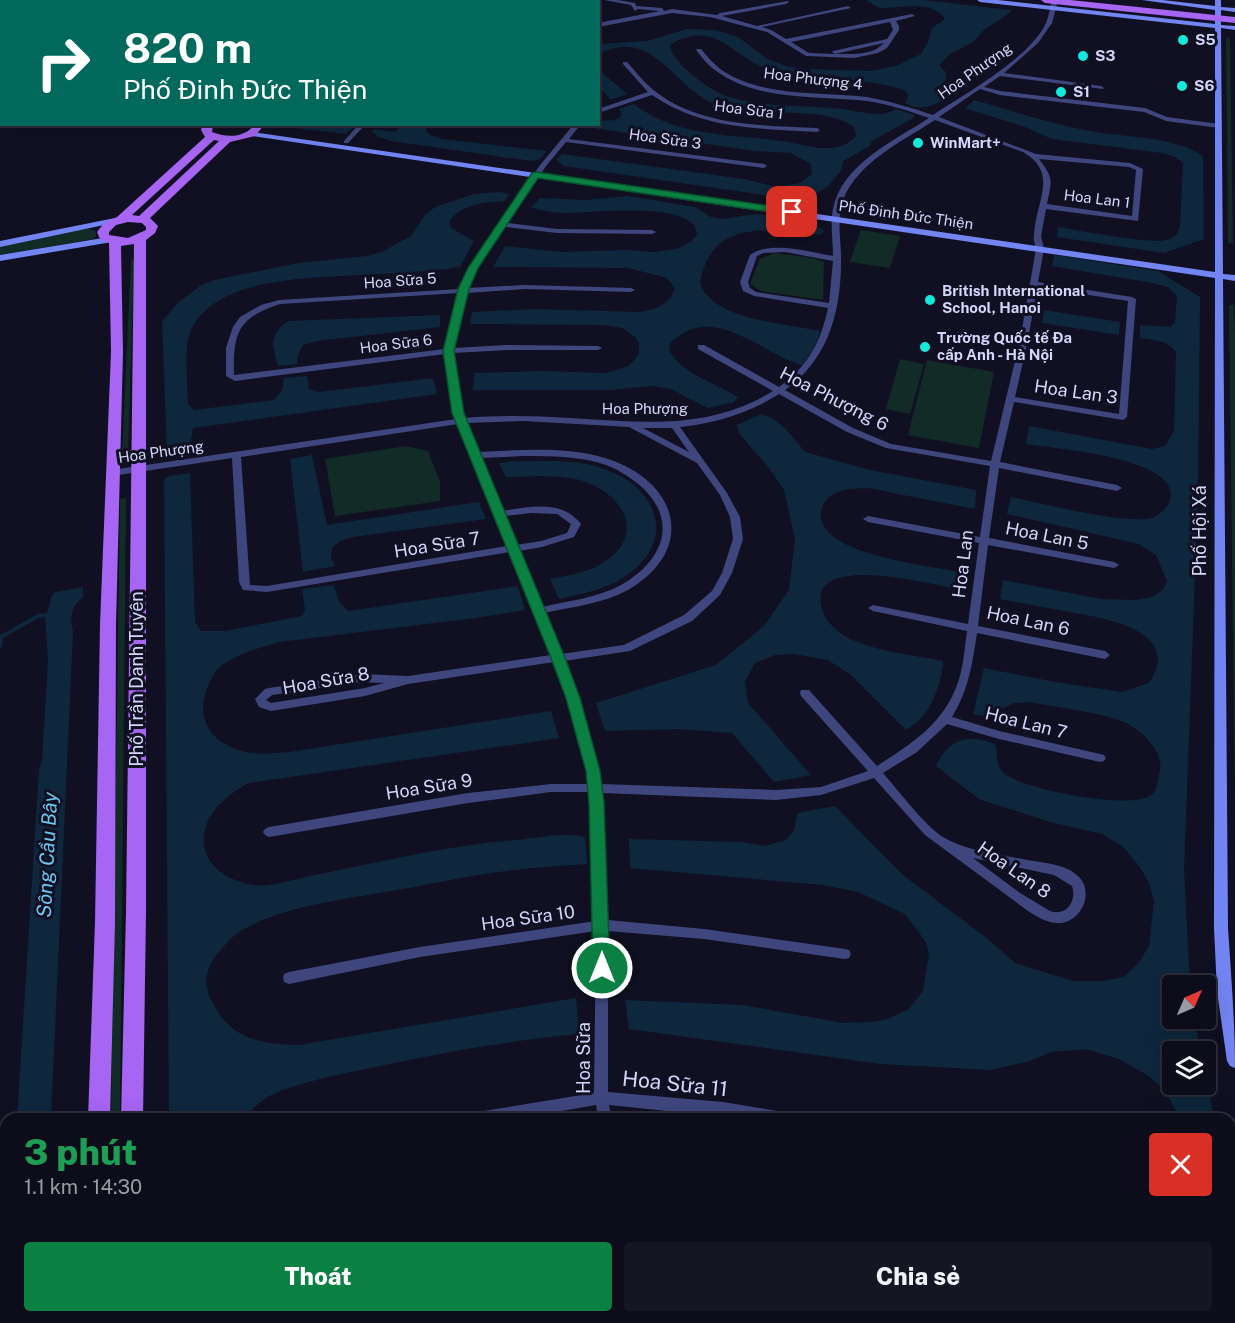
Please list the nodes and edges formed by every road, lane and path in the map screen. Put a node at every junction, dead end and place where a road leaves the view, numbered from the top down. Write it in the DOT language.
graph roads {
  1 [pos="613,0"];
  2 [pos="643,0"];
  3 [pos="980,0"];
  4 [pos="1078,0"];
  5 [pos="1145,0"];
  6 [pos="786,2"];
  7 [pos="1052,2"];
  8 [pos="637,8"];
  9 [pos="848,9"];
  10 [pos="1235,10"];
  11 [pos="672,11"];
  12 [pos="1219,14"];
  13 [pos="912,16"];
  14 [pos="717,17"];
  15 [pos="1235,18"];
  16 [pos="892,20"];
  17 [pos="619,22"];
  18 [pos="600,25"];
  19 [pos="757,26"];
  20 [pos="1235,28"];
  21 [pos="786,41"];
  22 [pos="699,50"];
  23 [pos="625,63"];
  24 [pos="999,74"];
  25 [pos="979,87"];
  26 [pos="1101,88"];
  27 [pos="652,93"];
  28 [pos="600,110"];
  29 [pos="933,118"];
  30 [pos="361,126"];
  31 [pos="576,126"];
  32 [pos="1219,126"];
  33 [pos="209,129"];
  34 [pos="257,129"];
  35 [pos="817,130"];
  36 [pos="227,139"];
  37 [pos="319,140"];
  38 [pos="563,140"];
  39 [pos="346,142"];
  40 [pos="1034,156"];
  41 [pos="764,166"];
  42 [pos="538,172"];
  43 [pos="1043,206"];
  44 [pos="836,215"];
  45 [pos="121,219"];
  46 [pos="142,219"];
  47 [pos="502,224"];
  48 [pos="652,232"];
  49 [pos="140,238"];
  50 [pos="112,241"];
  51 [pos="0,244"];
  52 [pos="1040,246"];
  53 [pos="0,258"];
  54 [pos="837,259"];
  55 [pos="1235,270"];
  56 [pos="1219,272"];
  57 [pos="1235,278"];
  58 [pos="1034,284"];
  59 [pos="464,289"];
  60 [pos="630,290"];
  61 [pos="833,306"];
  62 [pos="701,347"];
  63 [pos="598,348"];
  64 [pos="449,351"];
  65 [pos="235,378"];
  66 [pos="781,391"];
  67 [pos="1010,399"];
  68 [pos="461,421"];
  69 [pos="629,424"];
  70 [pos="674,424"];
  71 [pos="475,455"];
  72 [pos="236,456"];
  73 [pos="702,463"];
  74 [pos="995,464"];
  75 [pos="140,469"];
  76 [pos="112,473"];
  77 [pos="1117,488"];
  78 [pos="500,514"];
  79 [pos="868,519"];
  80 [pos="985,541"];
  81 [pos="514,549"];
  82 [pos="1114,565"];
  83 [pos="873,608"];
  84 [pos="539,611"];
  85 [pos="974,627"];
  86 [pos="1105,655"];
  87 [pos="558,658"];
  88 [pos="408,680"];
  89 [pos="805,693"];
  90 [pos="945,719"];
  91 [pos="1100,758"];
  92 [pos="875,773"];
  93 [pos="596,788"];
  94 [pos="269,832"];
  95 [pos="939,840"];
  96 [pos="602,925"];
  97 [pos="845,954"];
  98 [pos="289,978"];
  99 [pos="1235,1061"];
  100 [pos="601,1098"];
  101 [pos="99,1113"];
  102 [pos="132,1113"];
  103 [pos="515,1113"];
  104 [pos="604,1113"];
  105 [pos="747,1113"];
  1 -- 8 [label="street"];
  2 -- 8 [label="street"];
  3 -- 7 [label="main road"];
  4 -- 12 [label="main road"];
  5 -- 12 [label="main road"];
  6 -- 14 [label="street"];
  7 -- 12 [label="main road"];
  7 -- 24 [label="street, Hoa Phượng"];
  8 -- 11 [label="street"];
  8 -- 17 [label="street"];
  9 -- 19 [label="street"];
  10 -- 12 [label="main road"];
  11 -- 14 [label="street"];
  11 -- 17 [label="street"];
  12 -- 15 [label="main road"];
  12 -- 20 [label="main road"];
  12 -- 32 [label="main road, Phố Hội Xá"];
  13 -- 16 [label="street"];
  14 -- 19 [label="street"];
  16 -- 21 [label="street"];
  16 -- 21 [label="street"];
  17 -- 18 [label="street"];
  19 -- 21 [label="street"];
  22 -- 29 [label="street, Hoa Phượng 4"];
  23 -- 27 [label="street, Hoa Sữa 1"];
  24 -- 25 [label="street, Hoa Phượng"];
  24 -- 26 [label="street"];
  25 -- 29 [label="street, Hoa Phượng"];
  25 -- 32 [label="street"];
  27 -- 28 [label="street"];
  27 -- 35 [label="street, Hoa Sữa 1"];
  29 -- 40 [label="street"];
  29 -- 44 [label="street, Hoa Phượng"];
  30 -- 39 [label="street"];
  31 -- 38 [label="street, Hoa Sữa"];
  32 -- 56 [label="main road, Phố Hội Xá"];
  33 -- 36 [label="main road"];
  33 -- 45 [label="main road"];
  34 -- 36 [label="main road"];
  34 -- 37 [label="main road, Phố Đinh Đức Thiện"];
  36 -- 46 [label="main road"];
  37 -- 39 [label="main road, Phố Đinh Đức Thiện"];
  37 -- 42 [label="main road, Phố Đinh Đức Thiện"];
  38 -- 41 [label="street, Hoa Sữa 3"];
  38 -- 42 [label="street, Hoa Sữa"];
  39 -- 42 [label="main road, Phố Đinh Đức Thiện"];
  40 -- 43 [label="street, Hoa Lan"];
  40 -- 43 [label="street, Hoa Lan 1"];
  42 -- 44 [label="main road, Phố Đinh Đức Thiện"];
  42 -- 47 [label="street, Hoa Sữa"];
  43 -- 52 [label="street, Hoa Lan"];
  44 -- 52 [label="main road, Phố Đinh Đức Thiện"];
  44 -- 54 [label="street, Hoa Phượng"];
  45 -- 46 [label="main road"];
  45 -- 50 [label="main road"];
  45 -- 51 [label="main road"];
  46 -- 49 [label="main road, Phố Trần Danh Tuyên"];
  47 -- 48 [label="street"];
  47 -- 59 [label="street, Hoa Sữa"];
  49 -- 50 [label="main road"];
  49 -- 75 [label="main road, Phố Trần Danh Tuyên"];
  50 -- 53 [label="main road"];
  50 -- 76 [label="main road, Phố Trần Danh Tuyên"];
  52 -- 56 [label="main road, Phố Đinh Đức Thiện"];
  52 -- 58 [label="street, Hoa Lan"];
  54 -- 61 [label="street, Hoa Phượng"];
  54 -- 61 [label="street"];
  55 -- 56 [label="main road, Phố Đinh Đức Thiện"];
  56 -- 57 [label="main road, Phố Đinh Đức Thiện"];
  56 -- 99 [label="main road, Phố Hội Xá"];
  58 -- 67 [label="street, Hoa Lan"];
  58 -- 67 [label="street, Hoa Lan 3"];
  59 -- 60 [label="street, Hoa Sữa 5"];
  59 -- 64 [label="street, Hoa Sữa"];
  59 -- 65 [label="street, Hoa Sữa 5"];
  61 -- 66 [label="street, Hoa Phượng"];
  62 -- 66 [label="street, Hoa Phượng 6"];
  63 -- 64 [label="street, Hoa Sữa 6"];
  64 -- 65 [label="street, Hoa Sữa 6"];
  64 -- 68 [label="street, Hoa Sữa"];
  66 -- 70 [label="street, Hoa Phượng"];
  66 -- 74 [label="street, Hoa Phượng 6"];
  67 -- 74 [label="street, Hoa Lan"];
  68 -- 69 [label="street, Hoa Phượng"];
  68 -- 71 [label="street, Hoa Sữa"];
  68 -- 72 [label="street, Hoa Phượng"];
  69 -- 70 [label="street, Hoa Phượng"];
  69 -- 73 [label="street"];
  70 -- 73 [label="street, Hoa Sữa 8"];
  71 -- 78 [label="street, Hoa Sữa"];
  71 -- 84 [label="street"];
  72 -- 75 [label="street, Hoa Phượng"];
  72 -- 81 [label="street, Hoa Sữa 7"];
  73 -- 87 [label="street, Hoa Sữa 8"];
  74 -- 77 [label="street, Hoa Phượng 6"];
  74 -- 80 [label="street, Hoa Lan"];
  75 -- 76 [label="street, Hoa Phượng"];
  75 -- 102 [label="main road, Phố Trần Danh Tuyên"];
  76 -- 101 [label="main road, Phố Trần Danh Tuyên"];
  78 -- 81 [label="street, Hoa Sữa"];
  78 -- 81 [label="street, Hoa Sữa 7"];
  79 -- 80 [label="street, Hoa Lan 5"];
  80 -- 82 [label="street, Hoa Lan 5"];
  80 -- 85 [label="street, Hoa Lan"];
  81 -- 84 [label="street, Hoa Sữa"];
  83 -- 85 [label="street, Hoa Lan 6"];
  84 -- 87 [label="street, Hoa Sữa"];
  85 -- 86 [label="street, Hoa Lan 6"];
  85 -- 90 [label="street, Hoa Lan"];
  87 -- 88 [label="street, Hoa Sữa 8"];
  87 -- 93 [label="street, Hoa Sữa"];
  88 -- 88 [label="street, Hoa Sữa 8"];
  89 -- 92 [label="street, Hoa Lan 8"];
  90 -- 91 [label="street, Hoa Lan 7"];
  90 -- 92 [label="street, Hoa Lan"];
  92 -- 93 [label="street, Hoa Lan"];
  92 -- 95 [label="street, Hoa Lan 8"];
  93 -- 94 [label="street, Hoa Sữa 9"];
  93 -- 96 [label="street, Hoa Sữa"];
  95 -- 95 [label="street, Hoa Lan 8"];
  96 -- 97 [label="street, Hoa Sữa 10"];
  96 -- 98 [label="street, Hoa Sữa 10"];
  96 -- 100 [label="street, Hoa Sữa"];
  100 -- 103 [label="street, Hoa Sữa 11"];
  100 -- 104 [label="street, Hoa Sữa"];
  100 -- 105 [label="street, Hoa Sữa 11"];
}
